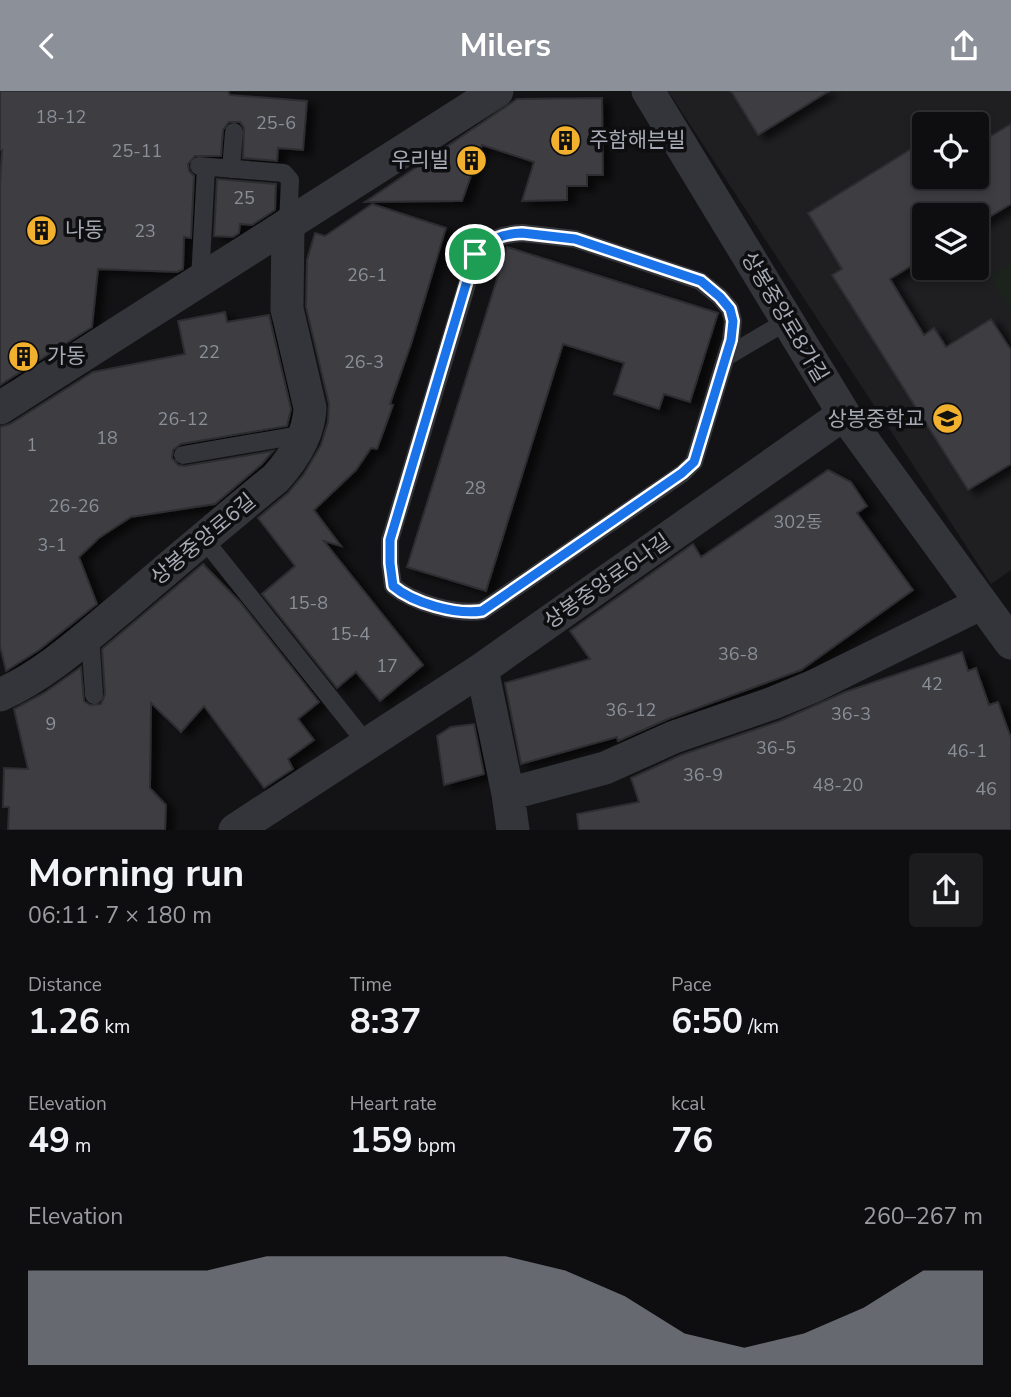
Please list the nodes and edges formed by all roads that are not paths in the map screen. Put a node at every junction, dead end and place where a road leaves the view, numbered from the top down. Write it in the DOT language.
graph roads {
  1 [pos="497,91"];
  2 [pos="648,91"];
  3 [pos="234,132"];
  4 [pos="231,169"];
  5 [pos="288,224"];
  6 [pos="200,281"];
  7 [pos="787,321"];
  8 [pos="726,357"];
  9 [pos="0,408"];
  10 [pos="844,414"];
  11 [pos="305,433"];
  12 [pos="183,455"];
  13 [pos="203,538"];
  14 [pos="982,603"];
  15 [pos="90,633"];
  16 [pos="1011,643"];
  17 [pos="482,669"];
  18 [pos="0,695"];
  19 [pos="94,695"];
  20 [pos="367,744"];
  21 [pos="508,794"];
  22 [pos="235,830"];
  23 [pos="513,830"];
  1 -- 5 [label="street"];
  2 -- 7 [label="street, 상봉중앙로8가길"];
  3 -- 4 [label="lane"];
  4 -- 5 [label="lane, 상봉중앙로6길"];
  4 -- 6 [label="lane, 상봉중앙로6길"];
  5 -- 6 [label="street"];
  5 -- 11 [label="street, 상봉중앙로6길"];
  6 -- 9 [label="street"];
  7 -- 8 [label="lane"];
  7 -- 10 [label="street, 상봉중앙로8가길"];
  8 -- 8 [label="lane"];
  10 -- 14 [label="street, 상봉중앙로8가길"];
  10 -- 17 [label="street, 상봉중앙로6나길"];
  11 -- 12 [label="lane"];
  11 -- 13 [label="street, 상봉중앙로6길"];
  13 -- 15 [label="street, 상봉중앙로6길"];
  13 -- 20 [label="lane"];
  14 -- 16 [label="street, 상봉중앙로8가길"];
  14 -- 21 [label="street"];
  15 -- 18 [label="street, 상봉중앙로6길"];
  15 -- 19 [label="lane"];
  17 -- 20 [label="street, 상봉중앙로6나길"];
  17 -- 21 [label="street"];
  20 -- 22 [label="street, 상봉중앙로6나길"];
  21 -- 23 [label="street"];
}
